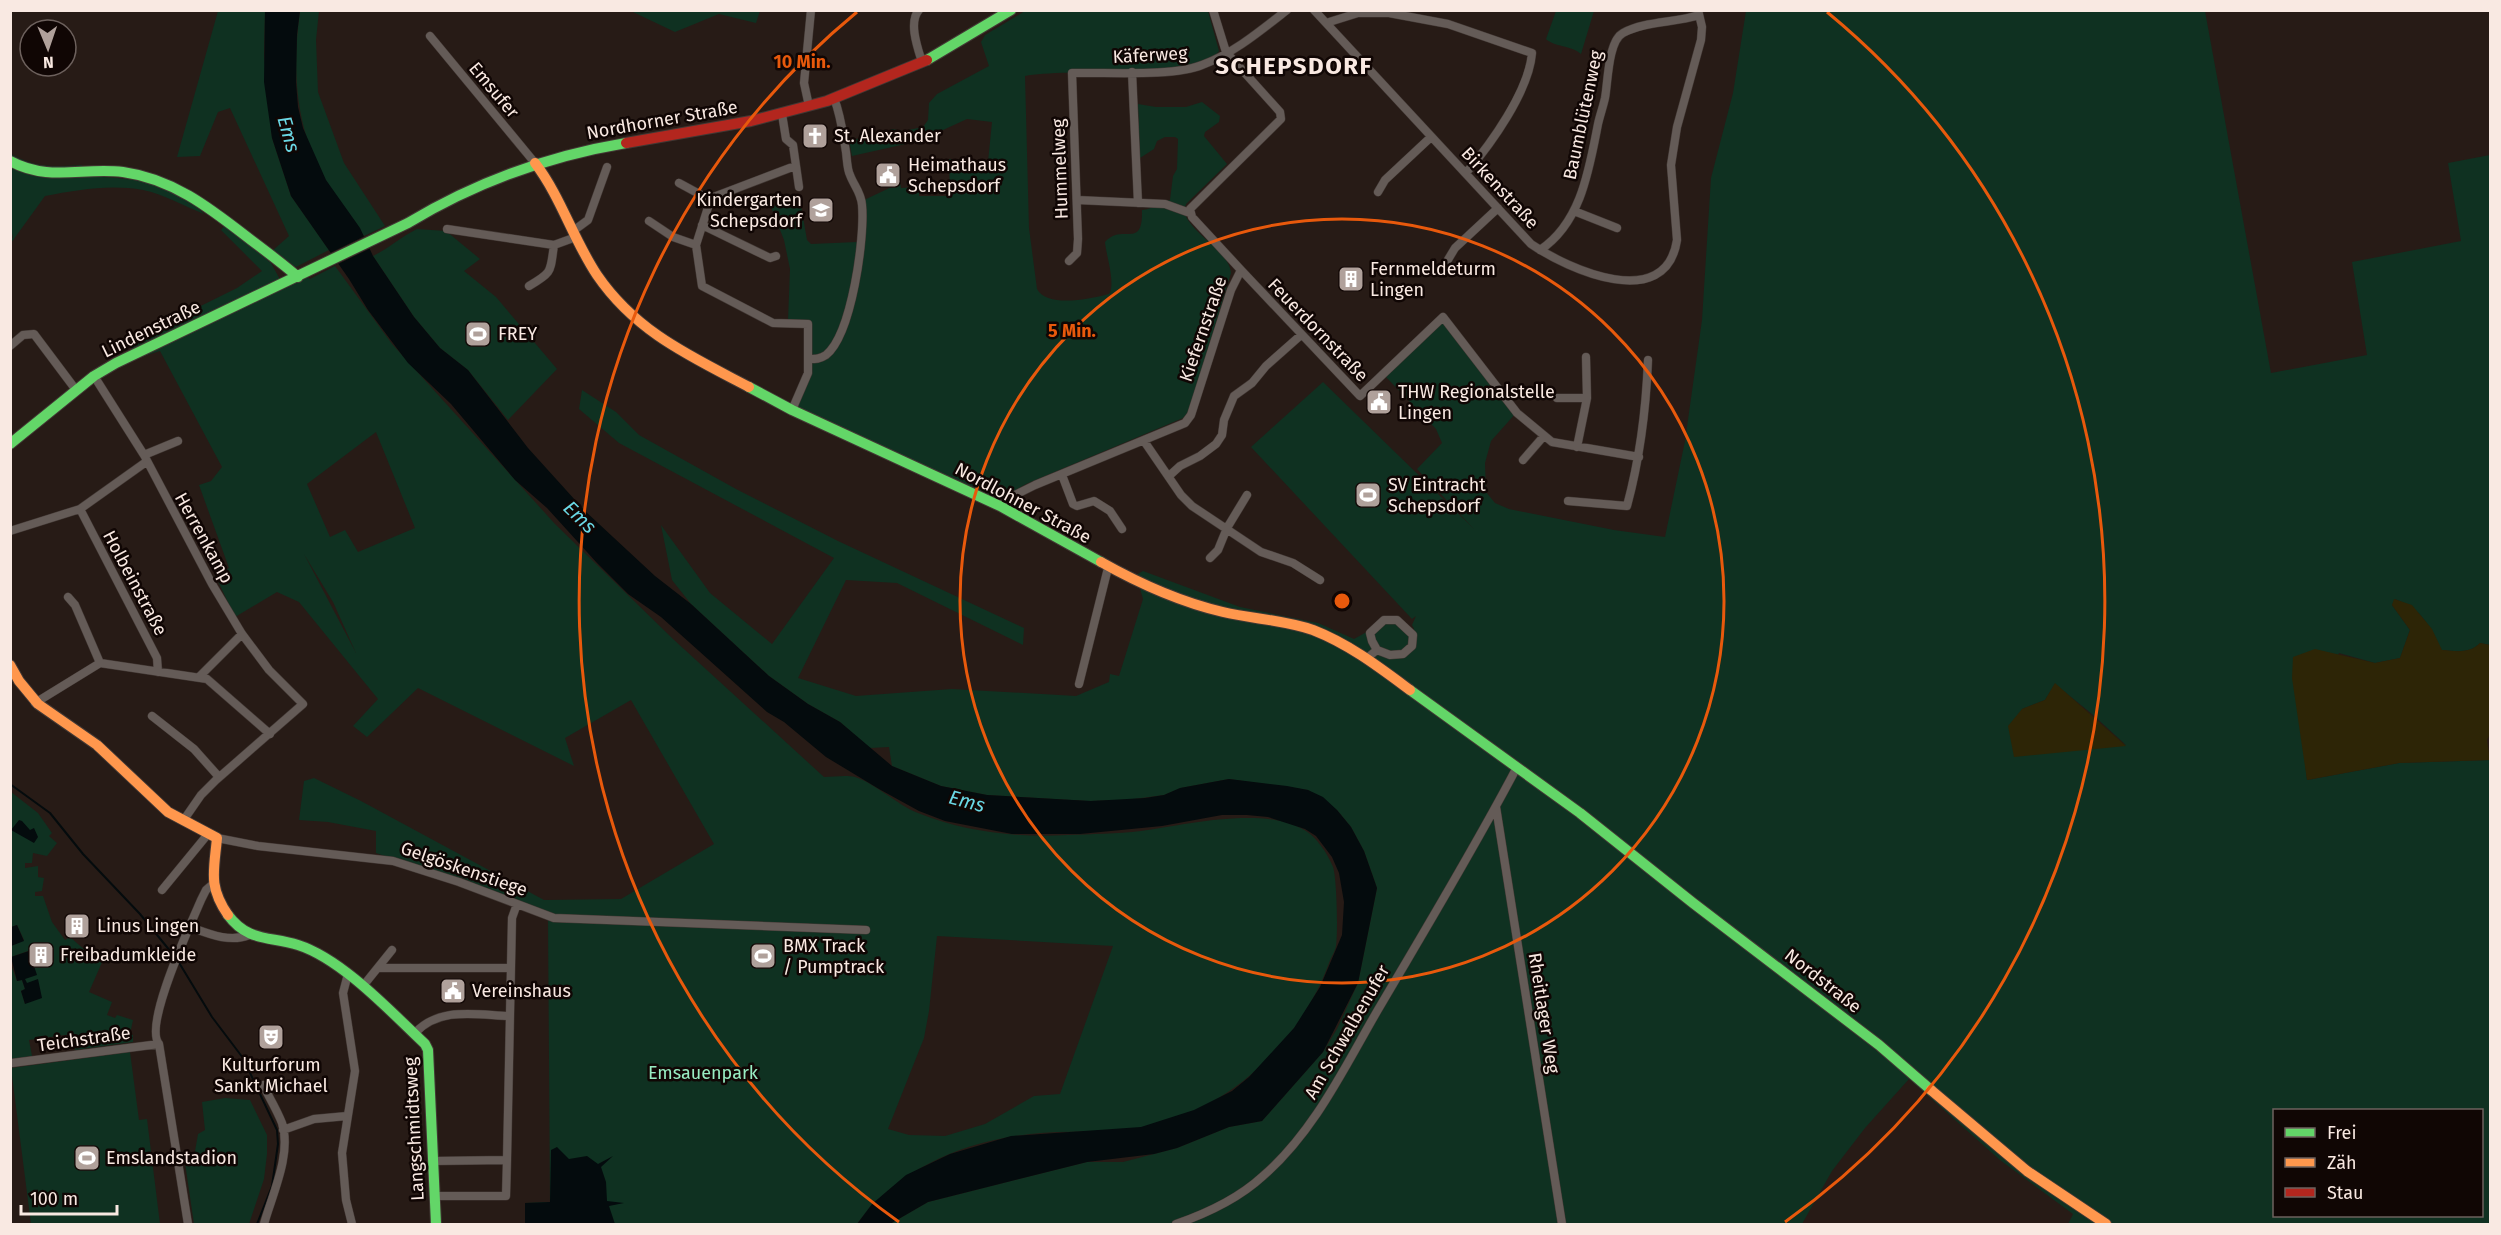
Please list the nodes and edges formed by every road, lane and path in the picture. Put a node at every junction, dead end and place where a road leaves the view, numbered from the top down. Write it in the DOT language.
graph roads {
  1 [pos="811,10"];
  2 [pos="1011,10"];
  3 [pos="1213,10"];
  4 [pos="1287,10"];
  5 [pos="1314,10"];
  6 [pos="916,11"];
  7 [pos="1698,13"];
  8 [pos="1326,22"];
  9 [pos="430,36"];
  10 [pos="1226,52"];
  11 [pos="922,62"];
  12 [pos="1132,72"];
  13 [pos="1072,73"];
  14 [pos="834,98"];
  15 [pos="809,106"];
  16 [pos="782,114"];
  17 [pos="1431,137"];
  18 [pos="10,161"];
  19 [pos="535,163"];
  20 [pos="795,166"];
  21 [pos="607,167"];
  22 [pos="1466,173"];
  23 [pos="680,183"];
  24 [pos="799,187"];
  25 [pos="1378,192"];
  26 [pos="711,198"];
  27 [pos="1077,200"];
  28 [pos="1138,203"];
  29 [pos="1498,208"];
  30 [pos="1574,211"];
  31 [pos="1190,213"];
  32 [pos="649,221"];
  33 [pos="702,225"];
  34 [pos="1617,228"];
  35 [pos="447,229"];
  36 [pos="575,234"];
  37 [pos="554,245"];
  38 [pos="696,245"];
  39 [pos="1540,250"];
  40 [pos="776,256"];
  41 [pos="1070,261"];
  42 [pos="1446,263"];
  43 [pos="320,266"];
  44 [pos="1240,270"];
  45 [pos="298,277"];
  46 [pos="528,286"];
  47 [pos="1301,335"];
  48 [pos="10,346"];
  49 [pos="1586,357"];
  50 [pos="809,359"];
  51 [pos="1648,360"];
  52 [pos="94,376"];
  53 [pos="76,390"];
  54 [pos="1557,398"];
  55 [pos="1587,398"];
  56 [pos="792,410"];
  57 [pos="1543,437"];
  58 [pos="178,441"];
  59 [pos="1144,441"];
  60 [pos="10,444"];
  61 [pos="1577,447"];
  62 [pos="1639,457"];
  63 [pos="145,458"];
  64 [pos="1523,459"];
  65 [pos="1062,475"];
  66 [pos="1169,476"];
  67 [pos="1247,495"];
  68 [pos="1568,501"];
  69 [pos="1000,506"];
  70 [pos="80,509"];
  71 [pos="1227,528"];
  72 [pos="1122,529"];
  73 [pos="10,531"];
  74 [pos="1210,558"];
  75 [pos="1108,568"];
  76 [pos="1320,580"];
  77 [pos="68,597"];
  78 [pos="242,634"];
  79 [pos="1377,650"];
  80 [pos="1367,658"];
  81 [pos="100,663"];
  82 [pos="10,665"];
  83 [pos="158,672"];
  84 [pos="199,677"];
  85 [pos="1079,684"];
  86 [pos="35,703"];
  87 [pos="152,716"];
  88 [pos="270,734"];
  89 [pos="1487,746"];
  90 [pos="1517,767"];
  91 [pos="219,777"];
  92 [pos="1496,807"];
  93 [pos="183,821"];
  94 [pos="213,836"];
  95 [pos="213,884"];
  96 [pos="162,890"];
  97 [pos="517,904"];
  98 [pos="190,927"];
  99 [pos="866,930"];
  100 [pos="249,935"];
  101 [pos="392,950"];
  102 [pos="378,968"];
  103 [pos="511,968"];
  104 [pos="348,974"];
  105 [pos="363,986"];
  106 [pos="510,1016"];
  107 [pos="415,1033"];
  108 [pos="159,1044"];
  109 [pos="12,1063"];
  110 [pos="262,1085"];
  111 [pos="347,1116"];
  112 [pos="283,1130"];
  113 [pos="507,1160"];
  114 [pos="433,1161"];
  115 [pos="435,1196"];
  116 [pos="188,1224"];
  117 [pos="264,1224"];
  118 [pos="352,1224"];
  119 [pos="436,1224"];
  120 [pos="1176,1224"];
  121 [pos="1562,1224"];
  122 [pos="2106,1224"];
  1 -- 15 [label="street"];
  2 -- 11 [label="street, Nordhorner Straße"];
  3 -- 10 [label="street"];
  4 -- 10 [label="street"];
  5 -- 8 [label="street, Birkenstraße"];
  6 -- 11 [label="street"];
  7 -- 30 [label="street, Baumblütenweg"];
  7 -- 39 [label="street, Birkenstraße"];
  8 -- 17 [label="street, Birkenstraße"];
  8 -- 22 [label="street"];
  9 -- 19 [label="street, Emsufer"];
  10 -- 12 [label="street, Käferweg"];
  10 -- 31 [label="street"];
  11 -- 14 [label="street, Nordhorner Straße"];
  12 -- 13 [label="street, Käferweg"];
  12 -- 28 [label="street"];
  13 -- 27 [label="street, Hummelweg"];
  14 -- 15 [label="street, Nordhorner Straße"];
  14 -- 50 [label="street"];
  15 -- 16 [label="street, Nordhorner Straße"];
  16 -- 19 [label="street, Nordhorner Straße"];
  16 -- 20 [label="street"];
  17 -- 22 [label="street, Birkenstraße"];
  17 -- 25 [label="street"];
  18 -- 45 [label="street"];
  19 -- 36 [label="street, Nordlohner Straße"];
  19 -- 43 [label="street, Nordhorner Straße"];
  20 -- 24 [label="street"];
  20 -- 26 [label="street"];
  21 -- 36 [label="street"];
  22 -- 29 [label="street, Birkenstraße"];
  23 -- 26 [label="street"];
  26 -- 33 [label="street"];
  27 -- 28 [label="street"];
  27 -- 41 [label="street, Hummelweg"];
  28 -- 31 [label="street"];
  29 -- 39 [label="street, Birkenstraße"];
  29 -- 42 [label="street"];
  30 -- 34 [label="street"];
  30 -- 39 [label="street, Baumblütenweg"];
  31 -- 44 [label="street, Kiefernstraße"];
  32 -- 38 [label="street"];
  33 -- 38 [label="street"];
  33 -- 40 [label="street"];
  35 -- 37 [label="street"];
  36 -- 37 [label="street"];
  36 -- 56 [label="street, Nordlohner Straße"];
  37 -- 46 [label="street"];
  38 -- 50 [label="street"];
  43 -- 45 [label="street, Lindenstraße"];
  44 -- 47 [label="street, Feuerdornstraße"];
  44 -- 59 [label="street, Kiefernstraße"];
  45 -- 52 [label="street, Lindenstraße"];
  47 -- 57 [label="street, Feuerdornstraße"];
  47 -- 66 [label="street"];
  48 -- 53 [label="street"];
  49 -- 55 [label="street"];
  50 -- 56 [label="street"];
  51 -- 62 [label="street"];
  52 -- 53 [label="street, Lindenstraße"];
  52 -- 63 [label="street, Herrenkamp"];
  53 -- 60 [label="street, Lindenstraße"];
  54 -- 55 [label="street"];
  55 -- 61 [label="street"];
  56 -- 69 [label="street, Nordlohner Straße"];
  57 -- 61 [label="street, Feuerdornstraße"];
  57 -- 64 [label="street"];
  58 -- 63 [label="street"];
  59 -- 65 [label="street, Kiefernstraße"];
  59 -- 66 [label="street"];
  61 -- 62 [label="street, Feuerdornstraße"];
  62 -- 68 [label="street"];
  63 -- 70 [label="street"];
  63 -- 78 [label="street, Herrenkamp"];
  65 -- 69 [label="street, Kiefernstraße"];
  65 -- 72 [label="street"];
  66 -- 71 [label="street"];
  67 -- 71 [label="street"];
  69 -- 75 [label="street, Nordlohner Straße"];
  70 -- 73 [label="street"];
  70 -- 83 [label="street, Holbeinstraße"];
  71 -- 74 [label="street"];
  71 -- 76 [label="street"];
  75 -- 80 [label="street, Nordlohner Straße"];
  75 -- 85 [label="street"];
  77 -- 81 [label="street"];
  78 -- 84 [label="street"];
  78 -- 88 [label="street, Herrenkamp"];
  79 -- 79 [label="street"];
  79 -- 80 [label="street"];
  80 -- 89 [label="street, Nordlohner Straße"];
  81 -- 83 [label="street"];
  81 -- 86 [label="street"];
  82 -- 86 [label="street, Gelgöskenstiege"];
  83 -- 84 [label="street"];
  84 -- 88 [label="street"];
  86 -- 93 [label="street, Gelgöskenstiege"];
  87 -- 91 [label="street"];
  88 -- 91 [label="street"];
  89 -- 90 [label="street, Nordstraße"];
  90 -- 92 [label="street, Am Schwalbenufer"];
  90 -- 122 [label="street, Nordstraße"];
  91 -- 93 [label="street"];
  92 -- 120 [label="street, Am Schwalbenufer"];
  92 -- 121 [label="street, Rheitlager Weg"];
  93 -- 94 [label="street, Gelgöskenstiege"];
  94 -- 95 [label="street"];
  94 -- 96 [label="street"];
  94 -- 97 [label="street, Gelgöskenstiege"];
  95 -- 98 [label="street"];
  95 -- 100 [label="street"];
  97 -- 99 [label="street, Gelgöskenstiege"];
  97 -- 103 [label="street"];
  98 -- 100 [label="street, Langschmidtsweg"];
  98 -- 108 [label="street"];
  100 -- 104 [label="street, Langschmidtsweg"];
  101 -- 102 [label="street"];
  102 -- 103 [label="street"];
  102 -- 105 [label="street"];
  103 -- 106 [label="street"];
  104 -- 105 [label="street, Langschmidtsweg"];
  104 -- 111 [label="street"];
  105 -- 107 [label="street, Langschmidtsweg"];
  106 -- 107 [label="street"];
  106 -- 113 [label="street"];
  107 -- 114 [label="street, Langschmidtsweg"];
  108 -- 109 [label="street, Teichstraße"];
  108 -- 116 [label="street"];
  110 -- 112 [label="street"];
  111 -- 112 [label="street"];
  111 -- 118 [label="street"];
  112 -- 117 [label="street"];
  113 -- 114 [label="street"];
  113 -- 115 [label="street"];
  114 -- 115 [label="street, Langschmidtsweg"];
  115 -- 119 [label="street, Langschmidtsweg"];
}
